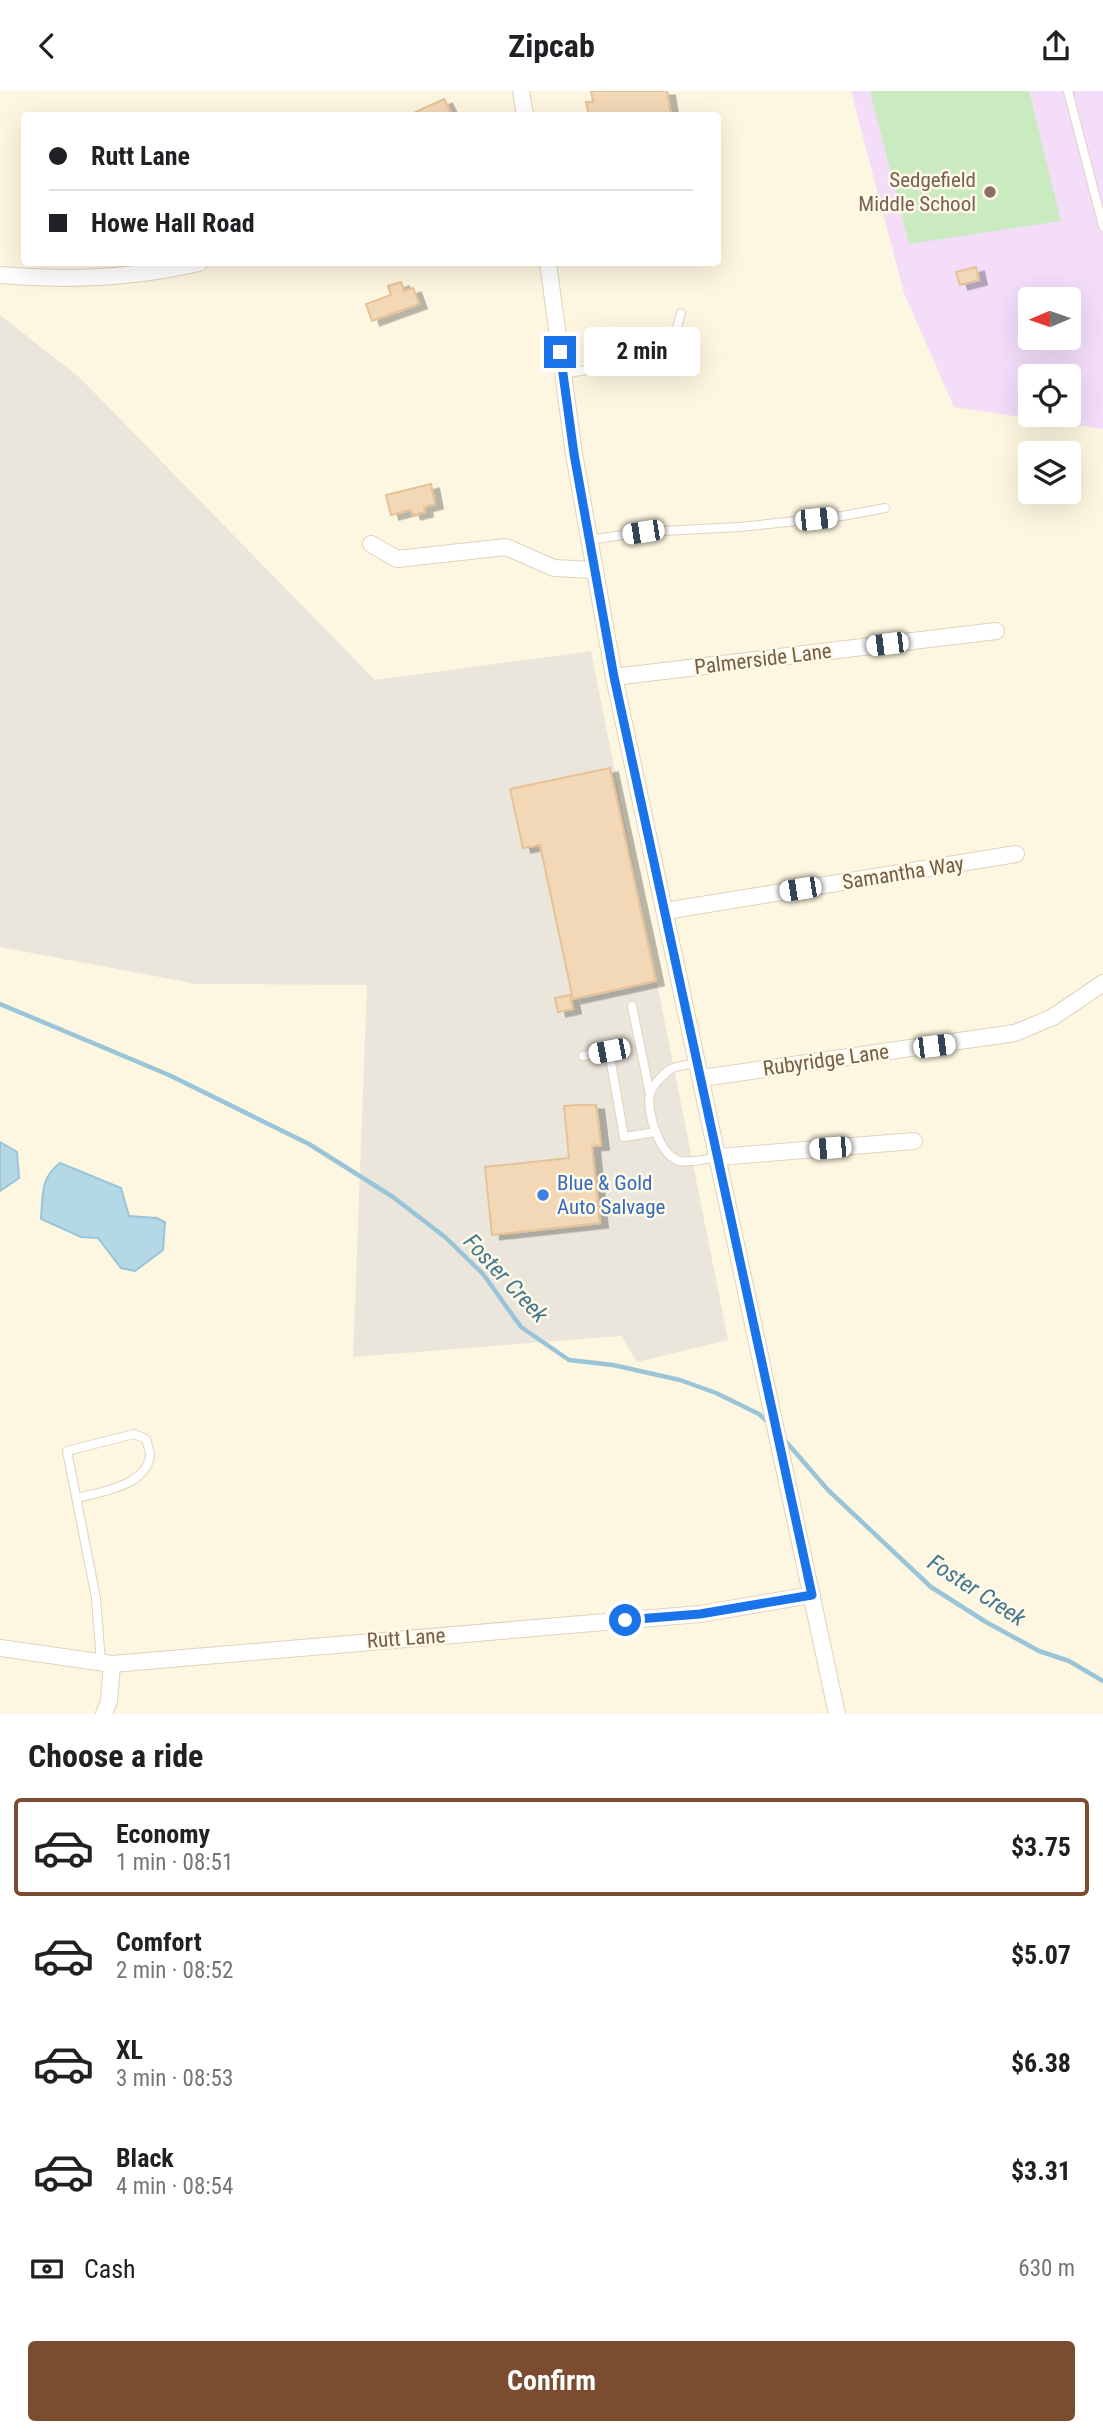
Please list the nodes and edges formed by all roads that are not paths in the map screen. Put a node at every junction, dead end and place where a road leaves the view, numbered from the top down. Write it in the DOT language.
graph roads {
  1 [pos="521,91"];
  2 [pos="1068,91"];
  3 [pos="524,112"];
  4 [pos="1103,226"];
  5 [pos="185,266"];
  6 [pos="548,266"];
  7 [pos="0,275"];
  8 [pos="681,313"];
  9 [pos="563,374"];
  10 [pos="885,507"];
  11 [pos="589,540"];
  12 [pos="371,544"];
  13 [pos="594,570"];
  14 [pos="996,631"];
  15 [pos="614,677"];
  16 [pos="1016,854"];
  17 [pos="665,911"];
  18 [pos="1103,983"];
  19 [pos="632,1006"];
  20 [pos="583,1056"];
  21 [pos="700,1071"];
  22 [pos="650,1094"];
  23 [pos="656,1132"];
  24 [pos="914,1141"];
  25 [pos="719,1157"];
  26 [pos="77,1497"];
  27 [pos="812,1595"];
  28 [pos="0,1648"];
  29 [pos="106,1663"];
  30 [pos="104,1714"];
  31 [pos="837,1714"];
  1 -- 3 [label="street"];
  2 -- 4 [label="lane"];
  5 -- 7 [label="street"];
  6 -- 9 [label="street"];
  8 -- 9 [label="lane"];
  9 -- 11 [label="street"];
  10 -- 11 [label="lane"];
  11 -- 13 [label="street"];
  12 -- 13 [label="street"];
  13 -- 15 [label="street"];
  14 -- 15 [label="street, Palmerside Lane"];
  15 -- 17 [label="street"];
  16 -- 17 [label="street, Samantha Way"];
  17 -- 21 [label="street"];
  18 -- 21 [label="street, Rubyridge Lane"];
  19 -- 22 [label="lane"];
  20 -- 23 [label="lane"];
  21 -- 22 [label="lane"];
  21 -- 25 [label="street"];
  22 -- 23 [label="lane"];
  23 -- 25 [label="lane"];
  24 -- 25 [label="street"];
  25 -- 27 [label="street"];
  26 -- 26 [label="lane"];
  26 -- 29 [label="lane"];
  27 -- 29 [label="street, Rutt Lane"];
  27 -- 31 [label="street"];
  28 -- 29 [label="street, Rutt Lane"];
  29 -- 30 [label="street"];
}
